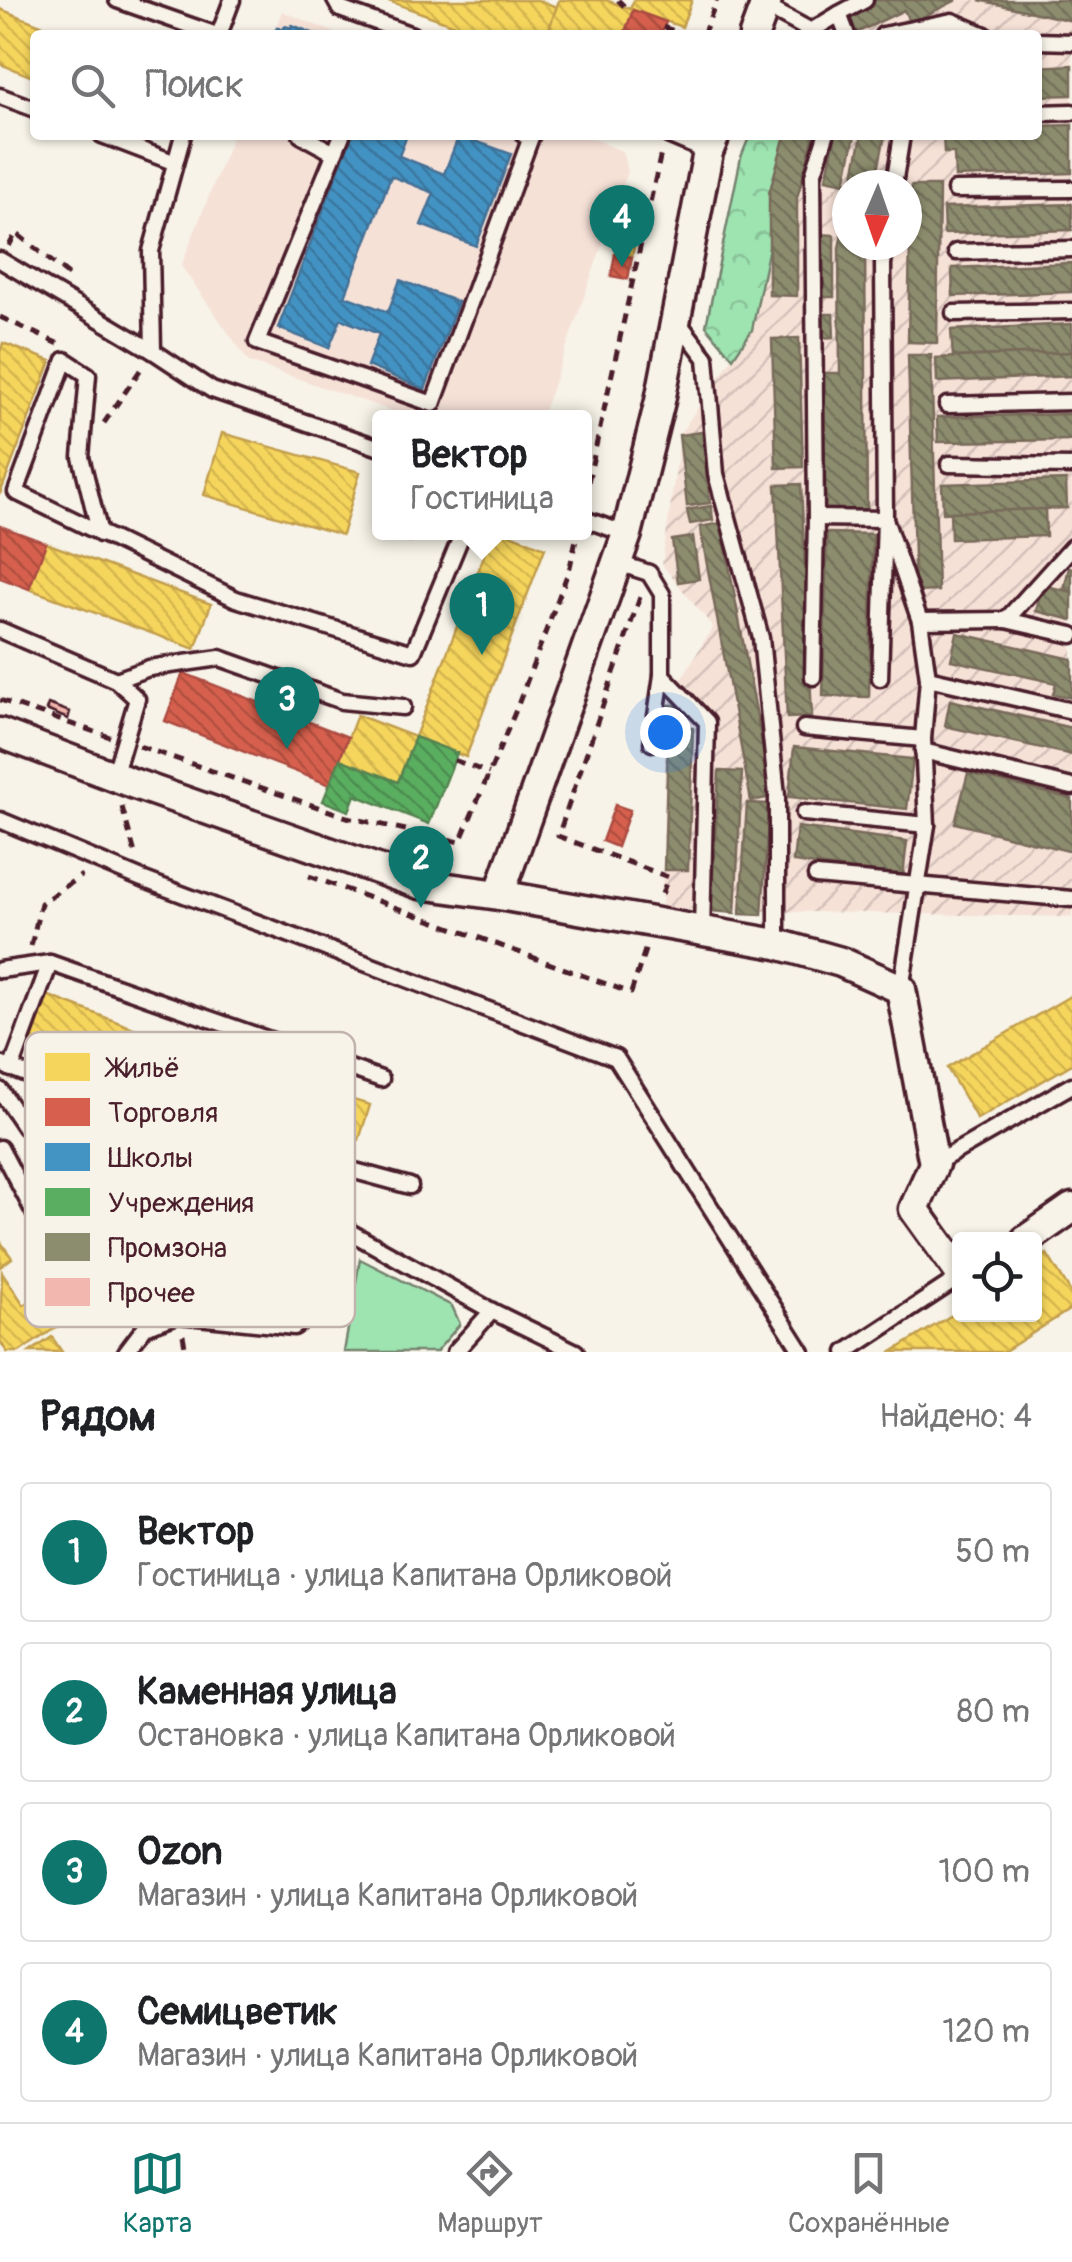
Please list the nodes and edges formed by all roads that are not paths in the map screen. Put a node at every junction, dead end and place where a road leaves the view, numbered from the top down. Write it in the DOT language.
graph roads {
  1 [pos="117,0"];
  2 [pos="232,0"];
  3 [pos="335,0"];
  4 [pos="865,0"];
  5 [pos="768,2"];
  6 [pos="839,14"];
  7 [pos="204,30"];
  8 [pos="220,30"];
  9 [pos="398,30"];
  10 [pos="756,30"];
  11 [pos="810,30"];
  12 [pos="813,30"];
  13 [pos="844,30"];
  14 [pos="908,30"];
  15 [pos="973,30"];
  16 [pos="1042,40"];
  17 [pos="1072,42"];
  18 [pos="0,96"];
  19 [pos="30,107"];
  20 [pos="1072,112"];
  21 [pos="1042,114"];
  22 [pos="115,140"];
  23 [pos="181,140"];
  24 [pos="310,140"];
  25 [pos="340,140"];
  26 [pos="529,140"];
  27 [pos="824,140"];
  28 [pos="901,140"];
  29 [pos="712,143"];
  30 [pos="334,154"];
  31 [pos="173,162"];
  32 [pos="896,170"];
  33 [pos="1072,188"];
  34 [pos="954,190"];
  35 [pos="1072,249"];
  36 [pos="956,252"];
  37 [pos="0,260"];
  38 [pos="886,260"];
  39 [pos="1072,311"];
  40 [pos="954,313"];
  41 [pos="676,319"];
  42 [pos="153,351"];
  43 [pos="1072,402"];
  44 [pos="947,405"];
  45 [pos="372,445"];
  46 [pos="949,464"];
  47 [pos="1072,466"];
  48 [pos="816,518"];
  49 [pos="885,519"];
  50 [pos="592,522"];
  51 [pos="100,534"];
  52 [pos="627,534"];
  53 [pos="460,540"];
  54 [pos="1069,553"];
  55 [pos="618,563"];
  56 [pos="1006,620"];
  57 [pos="920,622"];
  58 [pos="0,630"];
  59 [pos="1072,635"];
  60 [pos="662,675"];
  61 [pos="813,677"];
  62 [pos="880,678"];
  63 [pos="928,678"];
  64 [pos="116,680"];
  65 [pos="404,707"];
  66 [pos="1072,712"];
  67 [pos="804,728"];
  68 [pos="0,733"];
  69 [pos="652,743"];
  70 [pos="923,745"];
  71 [pos="114,776"];
  72 [pos="1072,788"];
  73 [pos="804,813"];
  74 [pos="0,820"];
  75 [pos="926,825"];
  76 [pos="816,876"];
  77 [pos="917,885"];
  78 [pos="498,894"];
  79 [pos="1072,899"];
  80 [pos="702,932"];
  81 [pos="777,944"];
  82 [pos="50,962"];
  83 [pos="0,970"];
  84 [pos="901,989"];
  85 [pos="248,1032"];
  86 [pos="6,1067"];
  87 [pos="355,1070"];
  88 [pos="381,1079"];
  89 [pos="1072,1085"];
  90 [pos="0,1090"];
  91 [pos="25,1128"];
  92 [pos="0,1148"];
  93 [pos="934,1164"];
  94 [pos="355,1171"];
  95 [pos="410,1186"];
  96 [pos="25,1195"];
  97 [pos="1072,1208"];
  98 [pos="1038,1232"];
  99 [pos="355,1235"];
  100 [pos="952,1264"];
  101 [pos="952,1280"];
  102 [pos="492,1311"];
  103 [pos="145,1327"];
  104 [pos="126,1352"];
  105 [pos="455,1352"];
  106 [pos="576,1352"];
  107 [pos="802,1352"];
  108 [pos="846,1352"];
  1 -- 7 [label="lane"];
  2 -- 8 [label="lane"];
  3 -- 9 [label="lane"];
  4 -- 6 [label="lane"];
  5 -- 10 [label="street"];
  5 -- 11 [label="lane"];
  6 -- 12 [label="lane"];
  6 -- 13 [label="lane"];
  14 -- 15 [label="lane"];
  16 -- 17 [label="lane"];
  18 -- 19 [label="lane"];
  20 -- 21 [label="lane"];
  22 -- 31 [label="lane"];
  23 -- 31 [label="lane"];
  24 -- 30 [label="lane"];
  25 -- 30 [label="lane"];
  26 -- 30 [label="lane"];
  27 -- 48 [label="lane"];
  28 -- 32 [label="lane"];
  29 -- 41 [label="street"];
  31 -- 42 [label="lane"];
  33 -- 34 [label="lane"];
  35 -- 36 [label="lane"];
  37 -- 42 [label="lane"];
  38 -- 49 [label="lane"];
  39 -- 40 [label="lane"];
  41 -- 52 [label="street"];
  41 -- 81 [label="lane"];
  42 -- 45 [label="lane"];
  43 -- 44 [label="lane"];
  46 -- 47 [label="lane"];
  48 -- 49 [label="lane"];
  48 -- 61 [label="lane"];
  49 -- 57 [label="lane"];
  49 -- 62 [label="lane"];
  50 -- 52 [label="lane"];
  51 -- 51 [label="lane"];
  51 -- 53 [label="lane"];
  52 -- 55 [label="street"];
  54 -- 56 [label="lane"];
  55 -- 60 [label="lane"];
  55 -- 78 [label="street"];
  56 -- 57 [label="lane"];
  56 -- 59 [label="lane"];
  57 -- 63 [label="lane"];
  58 -- 64 [label="lane"];
  60 -- 69 [label="lane"];
  60 -- 80 [label="lane"];
  63 -- 66 [label="lane"];
  63 -- 70 [label="lane"];
  64 -- 65 [label="lane"];
  64 -- 71 [label="lane"];
  67 -- 70 [label="lane"];
  68 -- 71 [label="street"];
  70 -- 72 [label="lane"];
  70 -- 75 [label="lane"];
  71 -- 78 [label="street"];
  73 -- 75 [label="lane"];
  74 -- 107 [label="lane"];
  75 -- 77 [label="lane"];
  76 -- 77 [label="lane"];
  77 -- 79 [label="lane"];
  77 -- 84 [label="lane"];
  78 -- 80 [label="street"];
  80 -- 81 [label="street"];
  81 -- 84 [label="street"];
  82 -- 83 [label="lane"];
  82 -- 85 [label="lane"];
  82 -- 86 [label="lane"];
  84 -- 93 [label="street"];
  87 -- 88 [label="lane"];
  89 -- 93 [label="lane"];
  90 -- 91 [label="lane"];
  92 -- 96 [label="lane"];
  93 -- 100 [label="street"];
  94 -- 95 [label="lane"];
  97 -- 98 [label="street"];
  99 -- 102 [label="lane"];
  101 -- 108 [label="lane"];
  102 -- 105 [label="lane"];
  102 -- 106 [label="lane"];
  103 -- 104 [label="lane"];
}
